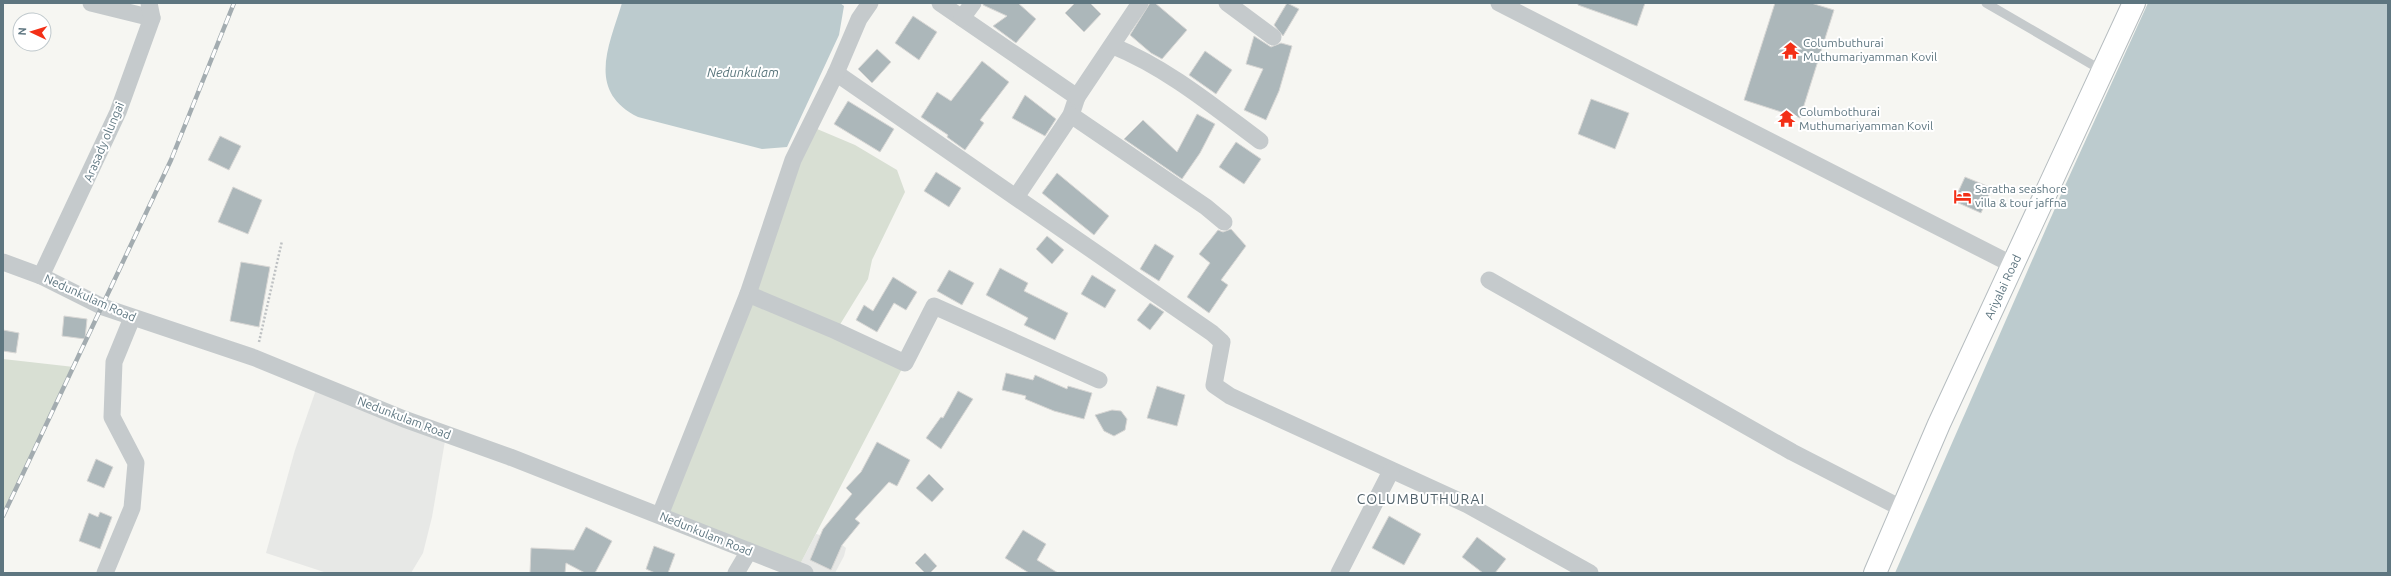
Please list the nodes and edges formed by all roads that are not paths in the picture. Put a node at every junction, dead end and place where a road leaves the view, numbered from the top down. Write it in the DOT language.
graph roads {
  1 [pos="91,3"];
  2 [pos="870,3"];
  3 [pos="940,3"];
  4 [pos="972,3"];
  5 [pos="1140,3"];
  6 [pos="1226,3"];
  7 [pos="1499,3"];
  8 [pos="1986,3"];
  9 [pos="2134,3"];
  10 [pos="150,11"];
  11 [pos="962,18"];
  12 [pos="1273,37"];
  13 [pos="1113,46"];
  14 [pos="2103,71"];
  15 [pos="836,73"];
  16 [pos="1077,97"];
  17 [pos="1071,115"];
  18 [pos="1260,140"];
  19 [pos="1016,197"];
  20 [pos="1224,222"];
  21 [pos="3,262"];
  22 [pos="2013,265"];
  23 [pos="42,276"];
  24 [pos="1489,280"];
  25 [pos="748,294"];
  26 [pos="132,318"];
  27 [pos="1099,380"];
  28 [pos="1391,471"];
  29 [pos="1903,508"];
  30 [pos="660,515"];
  31 [pos="749,551"];
  32 [pos="105,573"];
  33 [pos="736,573"];
  34 [pos="805,573"];
  35 [pos="1339,573"];
  36 [pos="1590,573"];
  37 [pos="1875,573"];
  1 -- 10 [label="street"];
  2 -- 15 [label="street"];
  3 -- 11 [label="street"];
  4 -- 11 [label="street"];
  5 -- 13 [label="street"];
  6 -- 12 [label="street"];
  7 -- 22 [label="street"];
  8 -- 14 [label="lane"];
  9 -- 14 [label="street, Ariyalai Road"];
  10 -- 23 [label="street, Arasady olungai"];
  11 -- 16 [label="street"];
  13 -- 16 [label="street"];
  13 -- 18 [label="street"];
  14 -- 22 [label="street, Ariyalai Road"];
  15 -- 19 [label="street"];
  15 -- 25 [label="street"];
  16 -- 17 [label="street"];
  17 -- 19 [label="street"];
  17 -- 20 [label="street"];
  19 -- 28 [label="street"];
  21 -- 23 [label="street, Nedunkulam Road"];
  22 -- 29 [label="street, Ariyalai Road"];
  23 -- 26 [label="street, Nedunkulam Road"];
  24 -- 29 [label="street"];
  25 -- 27 [label="street"];
  25 -- 30 [label="street"];
  26 -- 30 [label="street, Nedunkulam Road"];
  26 -- 32 [label="street"];
  28 -- 35 [label="street"];
  28 -- 36 [label="street"];
  29 -- 37 [label="street, Ariyalai Road"];
  30 -- 31 [label="street, Nedunkulam Road"];
  31 -- 33 [label="street"];
  31 -- 34 [label="street, Nedunkulam Road"];
}
